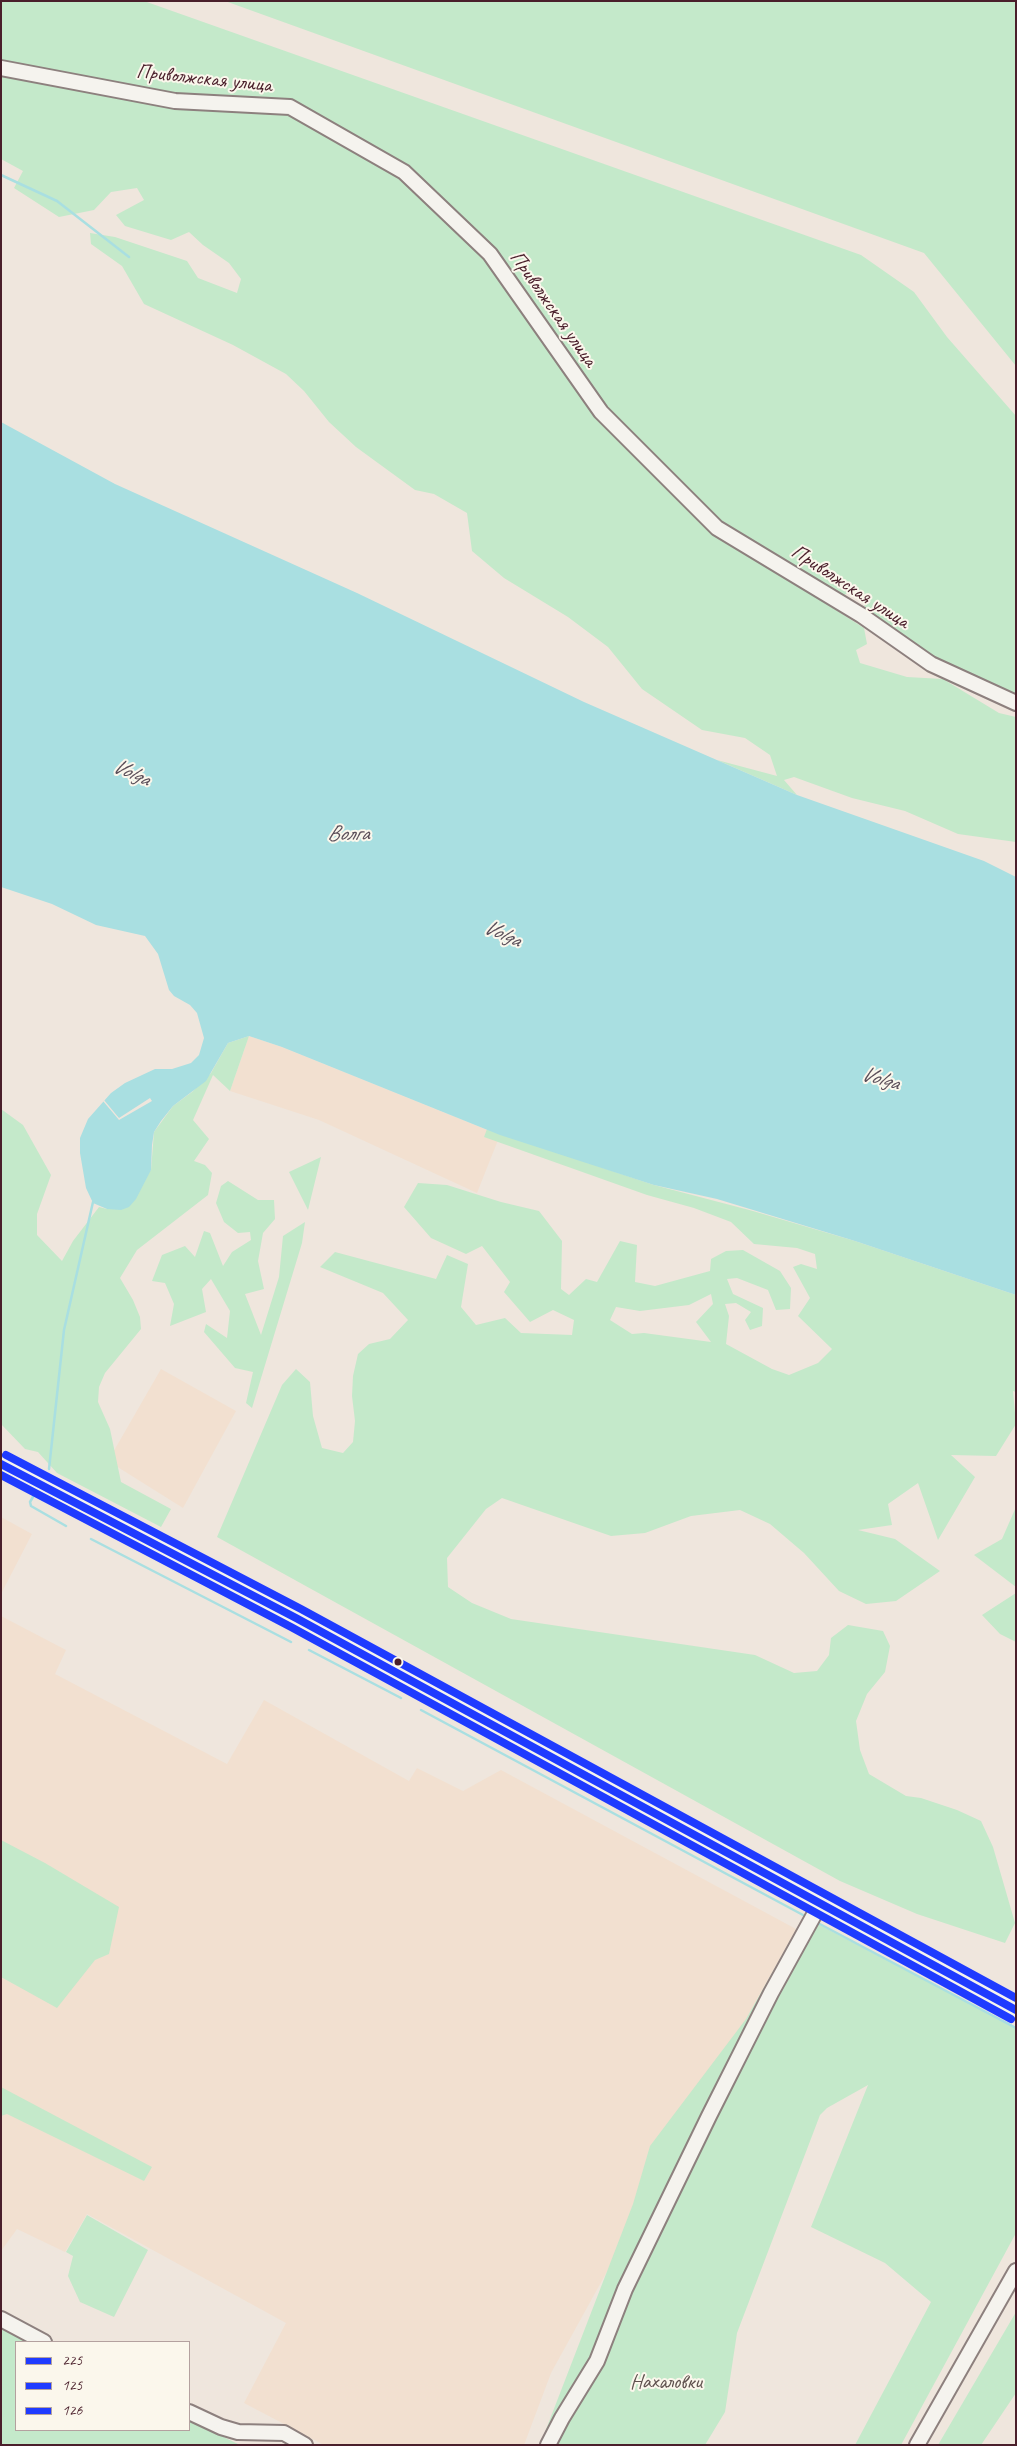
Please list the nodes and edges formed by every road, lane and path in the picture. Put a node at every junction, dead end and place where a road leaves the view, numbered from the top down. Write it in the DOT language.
graph roads {
  1 [pos="1,68"];
  2 [pos="1016,703"];
  3 [pos="1,1464"];
  4 [pos="817,1902"];
  5 [pos="1016,2010"];
  6 [pos="1016,2271"];
  7 [pos="1,2319"];
  8 [pos="42,2341"];
  9 [pos="190,2412"];
  10 [pos="305,2445"];
  11 [pos="548,2445"];
  12 [pos="917,2445"];
  1 -- 2 [label="street, Приволжская улица"];
  3 -- 4 [label="main road"];
  4 -- 5 [label="main road"];
  4 -- 11 [label="street"];
  6 -- 12 [label="street"];
  7 -- 8 [label="street"];
  9 -- 10 [label="street"];
}
